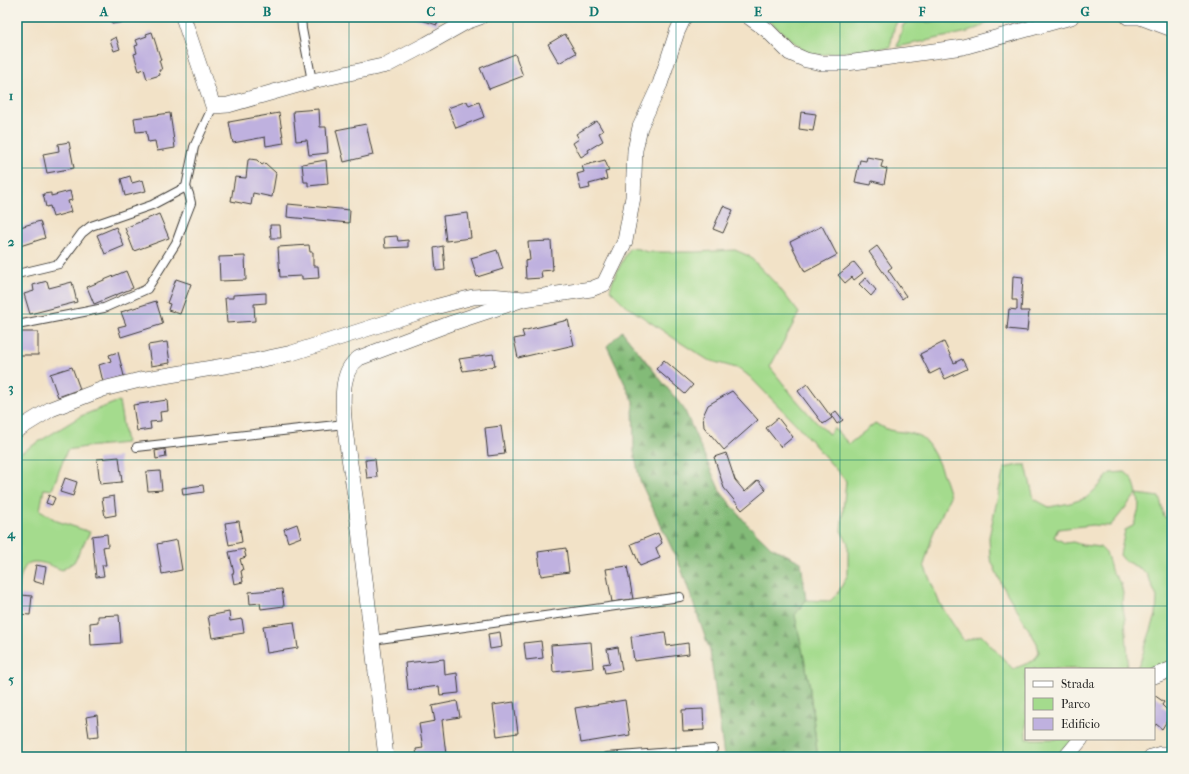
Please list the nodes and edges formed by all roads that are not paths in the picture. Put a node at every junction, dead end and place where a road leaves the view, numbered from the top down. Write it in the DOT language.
graph roads {
  1 [pos="183,17"];
  2 [pos="300,17"];
  3 [pos="480,17"];
  4 [pos="684,17"];
  5 [pos="749,17"];
  6 [pos="1071,17"];
  7 [pos="1128,17"];
  8 [pos="1172,29"];
  9 [pos="312,81"];
  10 [pos="213,106"];
  11 [pos="186,187"];
  12 [pos="17,274"];
  13 [pos="524,299"];
  14 [pos="17,325"];
  15 [pos="345,424"];
  16 [pos="17,430"];
  17 [pos="137,447"];
  18 [pos="680,597"];
  19 [pos="372,640"];
  20 [pos="1172,669"];
  21 [pos="1155,676"];
  22 [pos="1080,740"];
  23 [pos="713,749"];
  24 [pos="1172,754"];
  25 [pos="386,757"];
  26 [pos="607,757"];
  27 [pos="1066,757"];
  28 [pos="1151,757"];
  1 -- 10 [label="street"];
  2 -- 9 [label="lane"];
  3 -- 9 [label="street"];
  4 -- 13 [label="street"];
  5 -- 6 [label="street"];
  7 -- 8 [label="street"];
  9 -- 10 [label="street"];
  10 -- 11 [label="lane"];
  11 -- 12 [label="lane"];
  11 -- 14 [label="lane"];
  13 -- 15 [label="street"];
  13 -- 16 [label="street"];
  15 -- 17 [label="lane"];
  15 -- 19 [label="street"];
  18 -- 19 [label="lane"];
  19 -- 25 [label="street"];
  20 -- 21 [label="street"];
  22 -- 27 [label="street"];
  23 -- 26 [label="lane"];
  24 -- 28 [label="street"];
}
